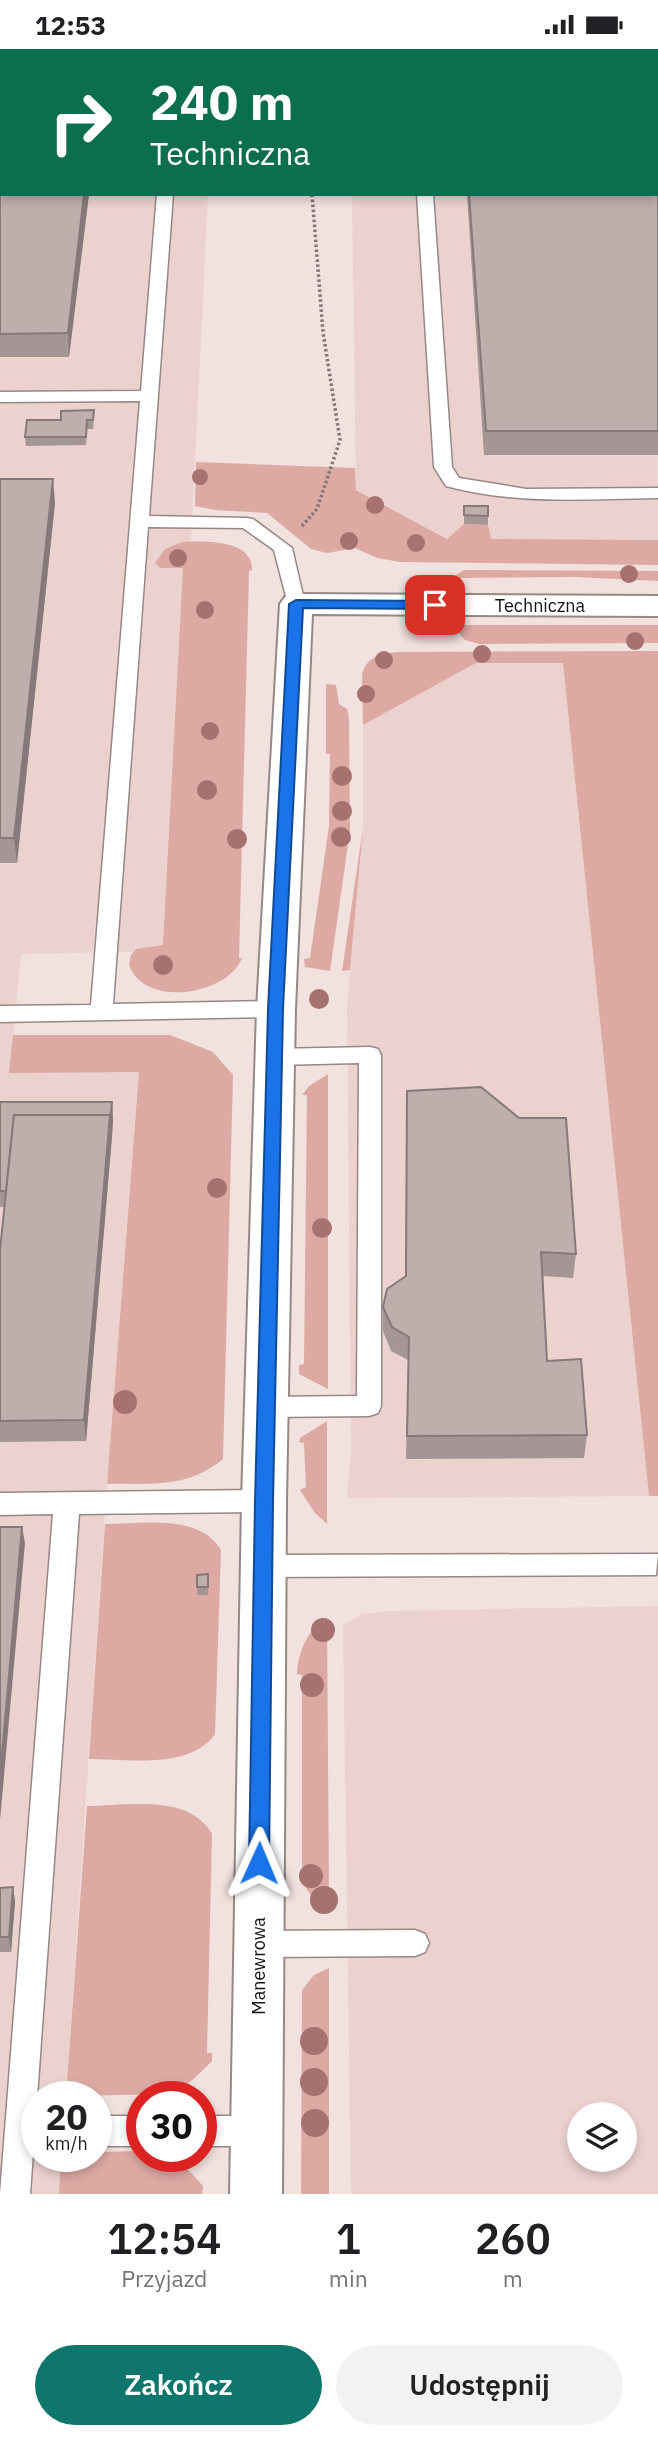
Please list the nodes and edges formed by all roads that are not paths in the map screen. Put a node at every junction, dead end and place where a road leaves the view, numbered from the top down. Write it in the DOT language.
graph roads {
  1 [pos="165,196"];
  2 [pos="425,196"];
  3 [pos="149,396"];
  4 [pos="0,397"];
  5 [pos="658,493"];
  6 [pos="139,521"];
  7 [pos="296,604"];
  8 [pos="658,606"];
  9 [pos="276,1009"];
  10 [pos="101,1013"];
  11 [pos="0,1014"];
  12 [pos="275,1057"];
  13 [pos="267,1407"];
  14 [pos="264,1501"];
  15 [pos="0,1504"];
  16 [pos="67,1504"];
  17 [pos="656,1564"];
  18 [pos="263,1566"];
  19 [pos="415,1943"];
  20 [pos="257,1944"];
  21 [pos="32,2081"];
  22 [pos="217,2131"];
  23 [pos="257,2131"];
  24 [pos="21,2167"];
  25 [pos="15,2194"];
  26 [pos="256,2194"];
  1 -- 3 [label="lane"];
  2 -- 5 [label="lane"];
  3 -- 4 [label="lane"];
  3 -- 6 [label="lane"];
  6 -- 7 [label="lane"];
  6 -- 10 [label="lane"];
  7 -- 8 [label="street, Techniczna"];
  7 -- 9 [label="street, Manewrowa"];
  9 -- 10 [label="lane"];
  9 -- 12 [label="street, Manewrowa"];
  10 -- 11 [label="lane"];
  12 -- 13 [label="street, Manewrowa"];
  12 -- 13 [label="lane"];
  13 -- 14 [label="street, Manewrowa"];
  14 -- 16 [label="lane"];
  14 -- 18 [label="street, Manewrowa"];
  15 -- 16 [label="lane"];
  16 -- 21 [label="lane"];
  17 -- 18 [label="lane"];
  18 -- 20 [label="street, Manewrowa"];
  19 -- 20 [label="lane"];
  20 -- 23 [label="street, Manewrowa"];
  22 -- 23 [label="lane"];
  23 -- 26 [label="street, Manewrowa"];
  24 -- 25 [label="lane"];
}
